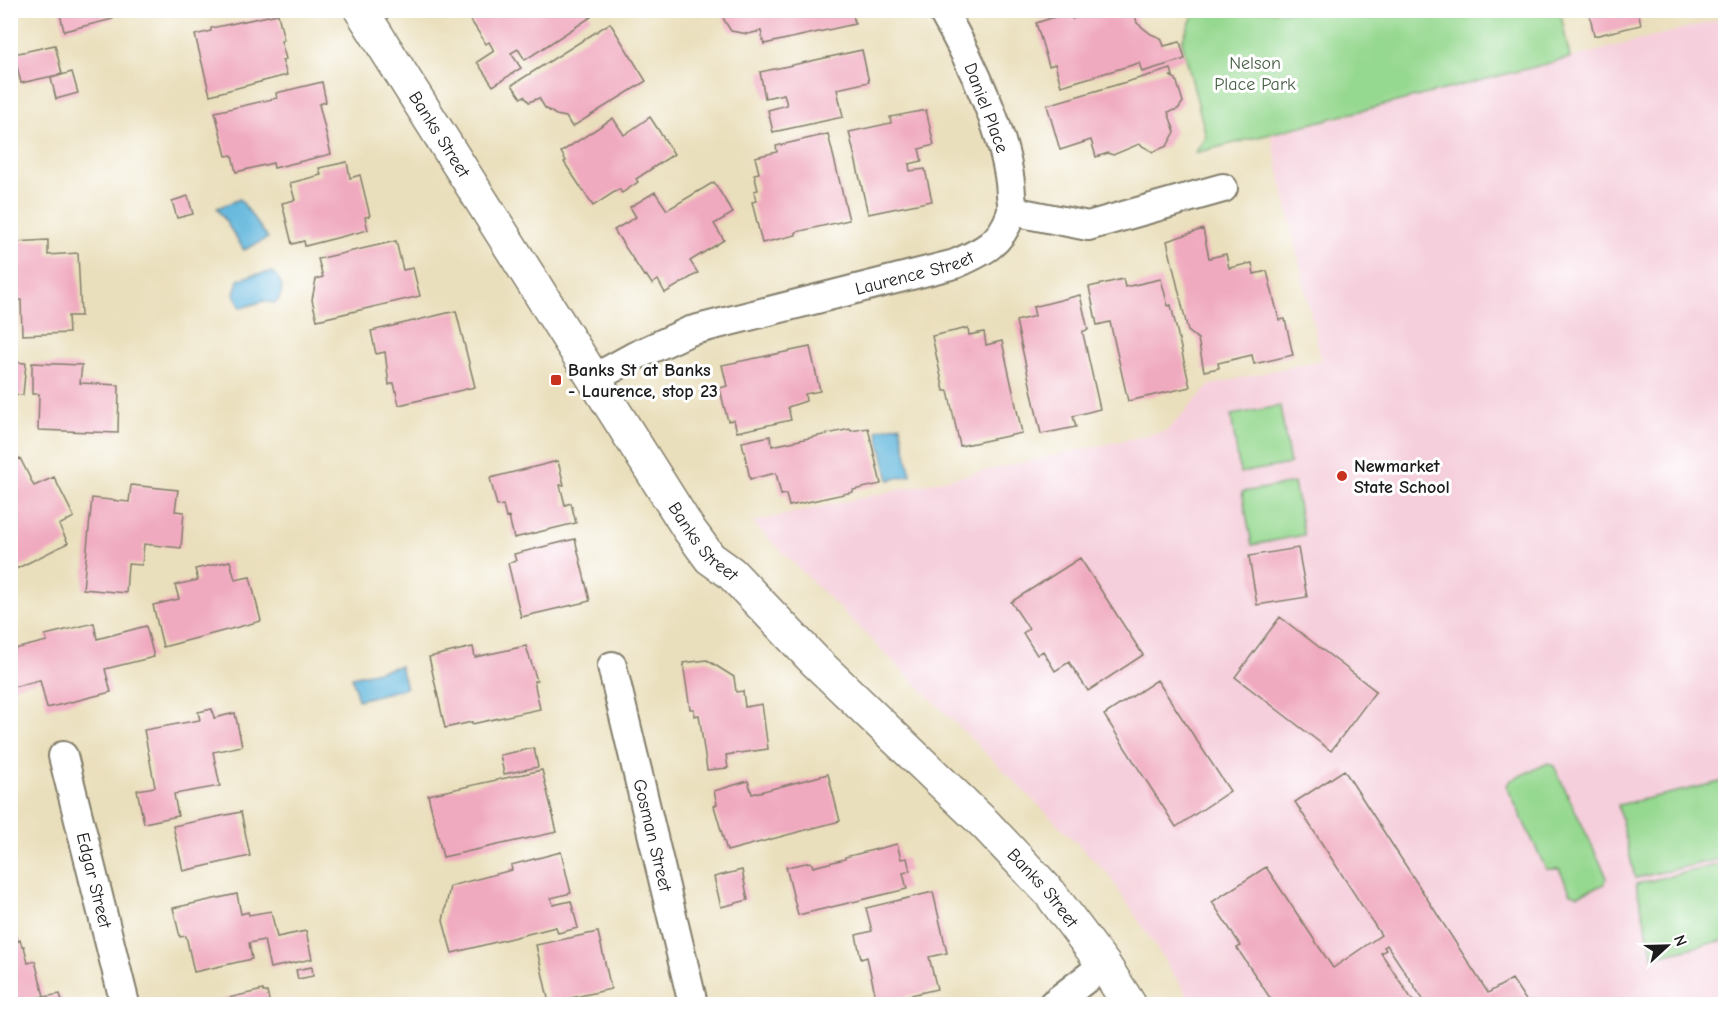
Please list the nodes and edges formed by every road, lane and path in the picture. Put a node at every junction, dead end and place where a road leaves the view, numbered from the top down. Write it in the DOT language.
graph roads {
  1 [pos="361,10"];
  2 [pos="942,10"];
  3 [pos="1224,188"];
  4 [pos="1012,211"];
  5 [pos="593,380"];
  6 [pos="612,666"];
  7 [pos="63,756"];
  8 [pos="1104,965"];
  9 [pos="125,1005"];
  10 [pos="693,1005"];
  11 [pos="1053,1005"];
  12 [pos="1129,1005"];
  1 -- 5 [label="main road, Banks Street"];
  2 -- 4 [label="street, Daniel Place"];
  3 -- 4 [label="street"];
  4 -- 5 [label="street, Laurence Street"];
  5 -- 8 [label="main road, Banks Street"];
  6 -- 10 [label="street, Gosman Street"];
  7 -- 9 [label="street, Edgar Street"];
  8 -- 11 [label="street"];
  8 -- 12 [label="main road, Banks Street"];
}
